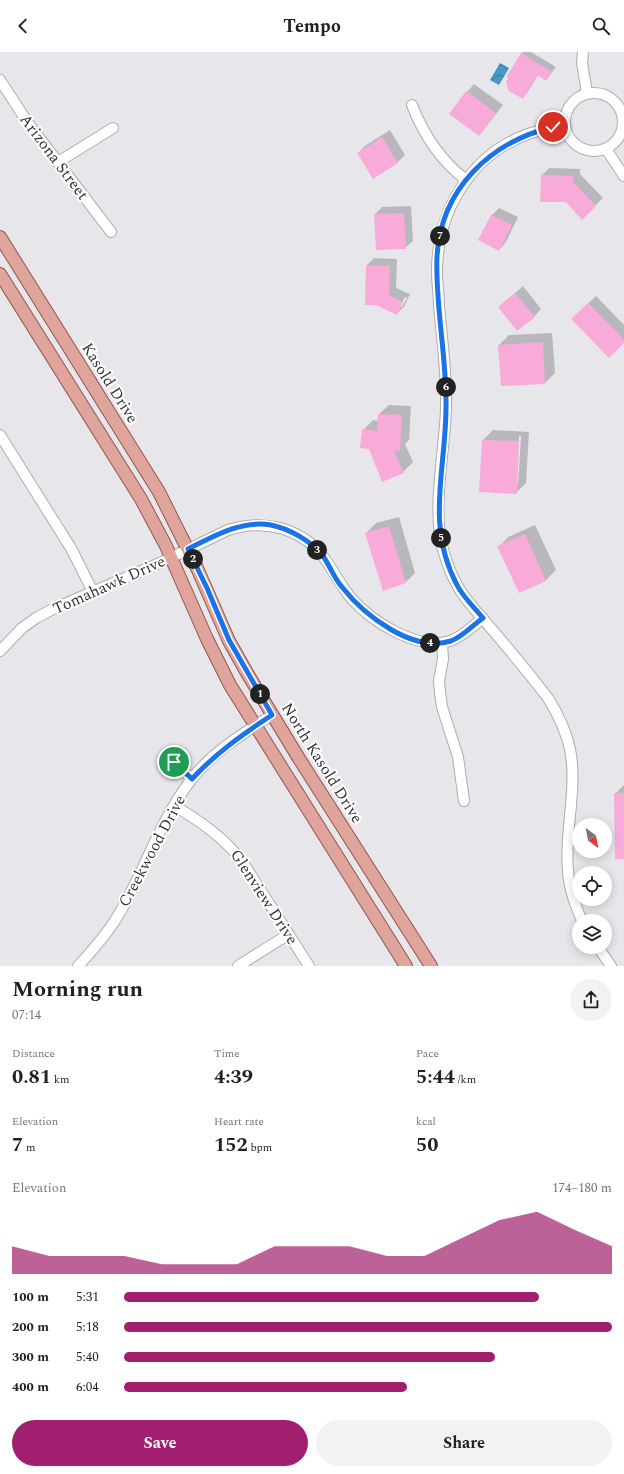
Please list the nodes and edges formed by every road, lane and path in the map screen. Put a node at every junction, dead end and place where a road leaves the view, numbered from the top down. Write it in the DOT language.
graph roads {
  1 [pos="583,52"];
  2 [pos="0,80"];
  3 [pos="587,93"];
  4 [pos="412,105"];
  5 [pos="623,115"];
  6 [pos="565,125"];
  7 [pos="113,128"];
  8 [pos="606,149"];
  9 [pos="58,162"];
  10 [pos="624,176"];
  11 [pos="466,180"];
  12 [pos="111,232"];
  13 [pos="0,237"];
  14 [pos="0,274"];
  15 [pos="0,436"];
  16 [pos="188,549"];
  17 [pos="172,557"];
  18 [pos="93,592"];
  19 [pos="483,618"];
  20 [pos="442,643"];
  21 [pos="0,651"];
  22 [pos="272,715"];
  23 [pos="256,726"];
  24 [pos="174,762"];
  25 [pos="192,779"];
  26 [pos="464,801"];
  27 [pos="175,806"];
  28 [pos="579,914"];
  29 [pos="289,934"];
  30 [pos="603,954"];
  31 [pos="78,966"];
  32 [pos="238,966"];
  33 [pos="309,966"];
  34 [pos="406,966"];
  35 [pos="431,966"];
  36 [pos="611,966"];
  1 -- 3 [label="street"];
  2 -- 9 [label="street, Arizona Street"];
  3 -- 5 [label="street"];
  3 -- 6 [label="street"];
  4 -- 11 [label="street"];
  5 -- 8 [label="street"];
  6 -- 8 [label="street"];
  6 -- 11 [label="street"];
  7 -- 9 [label="street"];
  8 -- 10 [label="street"];
  9 -- 12 [label="street, Arizona Street"];
  11 -- 19 [label="street"];
  13 -- 16 [label="main road, Kasold Drive"];
  14 -- 17 [label="main road"];
  15 -- 18 [label="street"];
  16 -- 17 [label="street, Tomahawk Drive"];
  16 -- 20 [label="street, Tomahawk Drive"];
  16 -- 22 [label="main road, North Kasold Drive"];
  17 -- 18 [label="street, Tomahawk Drive"];
  17 -- 23 [label="main road"];
  18 -- 21 [label="street, Tomahawk Drive"];
  19 -- 20 [label="street, Tomahawk Drive"];
  19 -- 28 [label="street"];
  20 -- 26 [label="street"];
  22 -- 23 [label="street, Creekwood Drive"];
  22 -- 35 [label="main road, North Kasold Drive"];
  23 -- 25 [label="street, Creekwood Drive"];
  23 -- 34 [label="main road"];
  24 -- 25 [label="street"];
  25 -- 27 [label="street, Creekwood Drive"];
  27 -- 29 [label="street, Glenview Drive"];
  27 -- 31 [label="street, Creekwood Drive"];
  29 -- 32 [label="street"];
  29 -- 33 [label="street, Glenview Drive"];
  30 -- 36 [label="street"];
}
